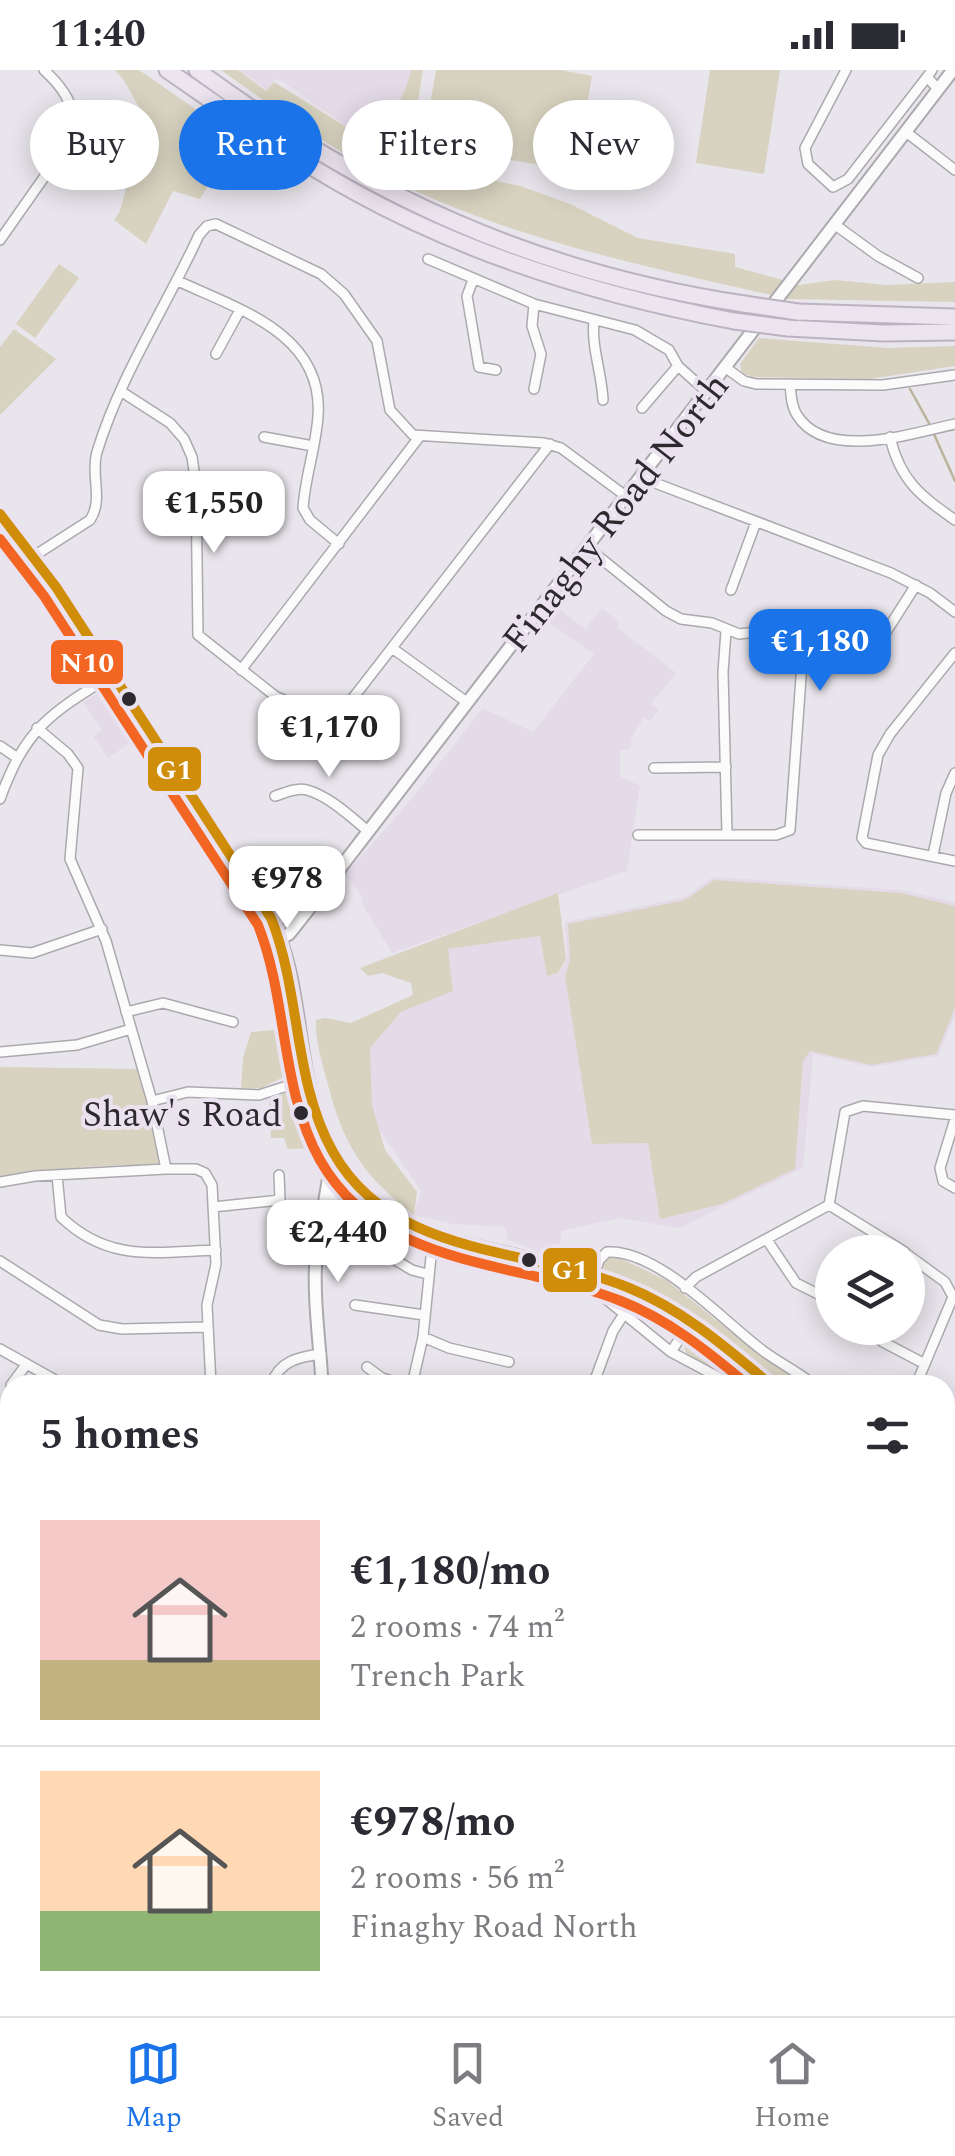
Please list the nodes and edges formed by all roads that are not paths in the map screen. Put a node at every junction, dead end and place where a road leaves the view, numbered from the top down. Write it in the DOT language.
graph roads {
  1 [pos="44,70"];
  2 [pos="167,70"];
  3 [pos="198,70"];
  4 [pos="846,70"];
  5 [pos="952,70"];
  6 [pos="929,74"];
  7 [pos="938,89"];
  8 [pos="906,132"];
  9 [pos="955,170"];
  10 [pos="834,224"];
  11 [pos="0,240"];
  12 [pos="428,259"];
  13 [pos="918,278"];
  14 [pos="473,280"];
  15 [pos="178,281"];
  16 [pos="534,304"];
  17 [pos="240,310"];
  18 [pos="955,317"];
  19 [pos="594,321"];
  20 [pos="955,332"];
  21 [pos="216,354"];
  22 [pos="678,366"];
  23 [pos="726,368"];
  24 [pos="496,370"];
  25 [pos="955,375"];
  26 [pos="790,384"];
  27 [pos="534,389"];
  28 [pos="122,392"];
  29 [pos="707,392"];
  30 [pos="603,400"];
  31 [pos="642,408"];
  32 [pos="955,424"];
  33 [pos="420,436"];
  34 [pos="264,437"];
  35 [pos="890,438"];
  36 [pos="550,444"];
  37 [pos="313,446"];
  38 [pos="642,478"];
  39 [pos="626,497"];
  40 [pos="0,514"];
  41 [pos="955,520"];
  42 [pos="756,522"];
  43 [pos="338,544"];
  44 [pos="588,548"];
  45 [pos="34,556"];
  46 [pos="916,584"];
  47 [pos="731,590"];
  48 [pos="955,612"];
  49 [pos="726,631"];
  50 [pos="392,648"];
  51 [pos="955,653"];
  52 [pos="870,656"];
  53 [pos="241,670"];
  54 [pos="114,674"];
  55 [pos="468,703"];
  56 [pos="37,728"];
  57 [pos="0,746"];
  58 [pos="16,756"];
  59 [pos="726,767"];
  60 [pos="654,768"];
  61 [pos="955,773"];
  62 [pos="276,796"];
  63 [pos="0,799"];
  64 [pos="368,831"];
  65 [pos="638,834"];
  66 [pos="727,834"];
  67 [pos="933,855"];
  68 [pos="955,860"];
  69 [pos="238,867"];
  70 [pos="262,902"];
  71 [pos="308,910"];
  72 [pos="102,929"];
  73 [pos="276,943"];
  74 [pos="0,950"];
  75 [pos="126,1012"];
  76 [pos="233,1022"];
  77 [pos="131,1029"];
  78 [pos="0,1052"];
  79 [pos="309,1079"];
  80 [pos="152,1100"];
  81 [pos="955,1117"];
  82 [pos="333,1153"];
  83 [pos="166,1168"];
  84 [pos="57,1175"];
  85 [pos="279,1175"];
  86 [pos="349,1177"];
  87 [pos="0,1182"];
  88 [pos="955,1188"];
  89 [pos="365,1194"];
  90 [pos="330,1201"];
  91 [pos="829,1205"];
  92 [pos="213,1207"];
  93 [pos="320,1223"];
  94 [pos="876,1235"];
  95 [pos="355,1236"];
  96 [pos="433,1237"];
  97 [pos="767,1240"];
  98 [pos="216,1250"];
  99 [pos="0,1261"];
  100 [pos="925,1268"];
  101 [pos="428,1274"];
  102 [pos="594,1277"];
  103 [pos="685,1288"];
  104 [pos="815,1292"];
  105 [pos="606,1299"];
  106 [pos="355,1305"];
  107 [pos="624,1314"];
  108 [pos="424,1315"];
  109 [pos="691,1322"];
  110 [pos="208,1326"];
  111 [pos="423,1337"];
  112 [pos="888,1345"];
  113 [pos="0,1349"];
  114 [pos="671,1352"];
  115 [pos="321,1354"];
  116 [pos="509,1362"];
  117 [pos="923,1364"];
  118 [pos="26,1365"];
  119 [pos="367,1368"];
  120 [pos="708,1374"];
  121 [pos="18,1375"];
  122 [pos="45,1375"];
  123 [pos="210,1375"];
  124 [pos="276,1375"];
  125 [pos="322,1375"];
  126 [pos="378,1375"];
  127 [pos="411,1375"];
  128 [pos="598,1375"];
  129 [pos="758,1375"];
  130 [pos="796,1375"];
  131 [pos="919,1375"];
  1 -- 11 [label="street"];
  2 -- 20 [label="highway, bridge"];
  3 -- 18 [label="highway, bridge"];
  4 -- 6 [label="street"];
  5 -- 7 [label="street, Finaghy Road North"];
  6 -- 7 [label="street"];
  7 -- 8 [label="street, Finaghy Road North"];
  8 -- 9 [label="street"];
  8 -- 10 [label="street, Finaghy Road North"];
  10 -- 13 [label="street"];
  10 -- 23 [label="street, Finaghy Road North"];
  12 -- 14 [label="street"];
  14 -- 16 [label="street"];
  14 -- 24 [label="street"];
  15 -- 17 [label="street"];
  15 -- 28 [label="street"];
  15 -- 33 [label="street"];
  16 -- 19 [label="street"];
  16 -- 27 [label="street"];
  17 -- 21 [label="street"];
  17 -- 37 [label="street"];
  19 -- 22 [label="street"];
  19 -- 30 [label="street"];
  22 -- 29 [label="street"];
  22 -- 31 [label="street"];
  23 -- 26 [label="street"];
  23 -- 29 [label="street, Finaghy Road North"];
  25 -- 26 [label="street"];
  26 -- 35 [label="street"];
  28 -- 45 [label="street"];
  28 -- 53 [label="street"];
  29 -- 38 [label="street, Finaghy Road North"];
  32 -- 35 [label="street"];
  33 -- 36 [label="street"];
  33 -- 43 [label="street"];
  34 -- 37 [label="street"];
  35 -- 41 [label="street"];
  36 -- 39 [label="street"];
  36 -- 50 [label="street"];
  37 -- 43 [label="street"];
  38 -- 39 [label="street, Finaghy Road North"];
  38 -- 42 [label="street"];
  39 -- 44 [label="street, Finaghy Road North"];
  40 -- 45 [label="main road"];
  42 -- 46 [label="street"];
  42 -- 47 [label="street"];
  43 -- 53 [label="street"];
  44 -- 49 [label="street"];
  44 -- 55 [label="street, Finaghy Road North"];
  45 -- 54 [label="main road"];
  46 -- 48 [label="street"];
  46 -- 52 [label="street"];
  49 -- 59 [label="street"];
  49 -- 66 [label="street"];
  50 -- 53 [label="street"];
  50 -- 55 [label="street"];
  51 -- 67 [label="street"];
  54 -- 56 [label="street"];
  54 -- 69 [label="main road"];
  55 -- 64 [label="street, Finaghy Road North"];
  56 -- 58 [label="street"];
  56 -- 72 [label="street"];
  57 -- 58 [label="street"];
  58 -- 63 [label="street"];
  59 -- 60 [label="street"];
  59 -- 66 [label="street"];
  61 -- 67 [label="street"];
  62 -- 64 [label="street"];
  64 -- 71 [label="street, Finaghy Road North"];
  65 -- 66 [label="street"];
  67 -- 68 [label="street"];
  69 -- 70 [label="main road"];
  69 -- 73 [label="main road"];
  70 -- 71 [label="street"];
  70 -- 73 [label="main road"];
  71 -- 73 [label="street, Finaghy Road North"];
  72 -- 74 [label="street"];
  72 -- 75 [label="street"];
  73 -- 79 [label="main road"];
  75 -- 76 [label="street"];
  75 -- 77 [label="street"];
  77 -- 78 [label="street"];
  77 -- 80 [label="street"];
  79 -- 80 [label="street"];
  79 -- 82 [label="main road"];
  80 -- 83 [label="street"];
  81 -- 88 [label="street"];
  81 -- 91 [label="street"];
  82 -- 86 [label="main road"];
  82 -- 93 [label="street"];
  83 -- 84 [label="street"];
  83 -- 92 [label="street"];
  84 -- 87 [label="street"];
  84 -- 98 [label="street"];
  85 -- 92 [label="street"];
  86 -- 89 [label="main road"];
  86 -- 90 [label="street"];
  89 -- 90 [label="street"];
  89 -- 96 [label="main road"];
  90 -- 93 [label="street"];
  91 -- 94 [label="street"];
  91 -- 97 [label="street"];
  92 -- 98 [label="street"];
  93 -- 115 [label="street"];
  95 -- 101 [label="street"];
  96 -- 101 [label="street"];
  96 -- 102 [label="main road"];
  97 -- 103 [label="street"];
  97 -- 104 [label="street"];
  98 -- 110 [label="street"];
  99 -- 110 [label="street"];
  100 -- 117 [label="street"];
  101 -- 108 [label="street"];
  102 -- 103 [label="street"];
  102 -- 109 [label="main road"];
  103 -- 130 [label="street"];
  105 -- 107 [label="street"];
  106 -- 108 [label="street"];
  107 -- 114 [label="street"];
  107 -- 128 [label="street"];
  108 -- 111 [label="street"];
  109 -- 114 [label="street"];
  109 -- 129 [label="main road"];
  110 -- 123 [label="street"];
  111 -- 116 [label="street"];
  111 -- 127 [label="street"];
  112 -- 117 [label="street"];
  113 -- 118 [label="street"];
  114 -- 120 [label="street"];
  115 -- 124 [label="street"];
  115 -- 125 [label="street"];
  117 -- 131 [label="street"];
  118 -- 121 [label="street"];
  118 -- 122 [label="street"];
  119 -- 126 [label="street"];
}
